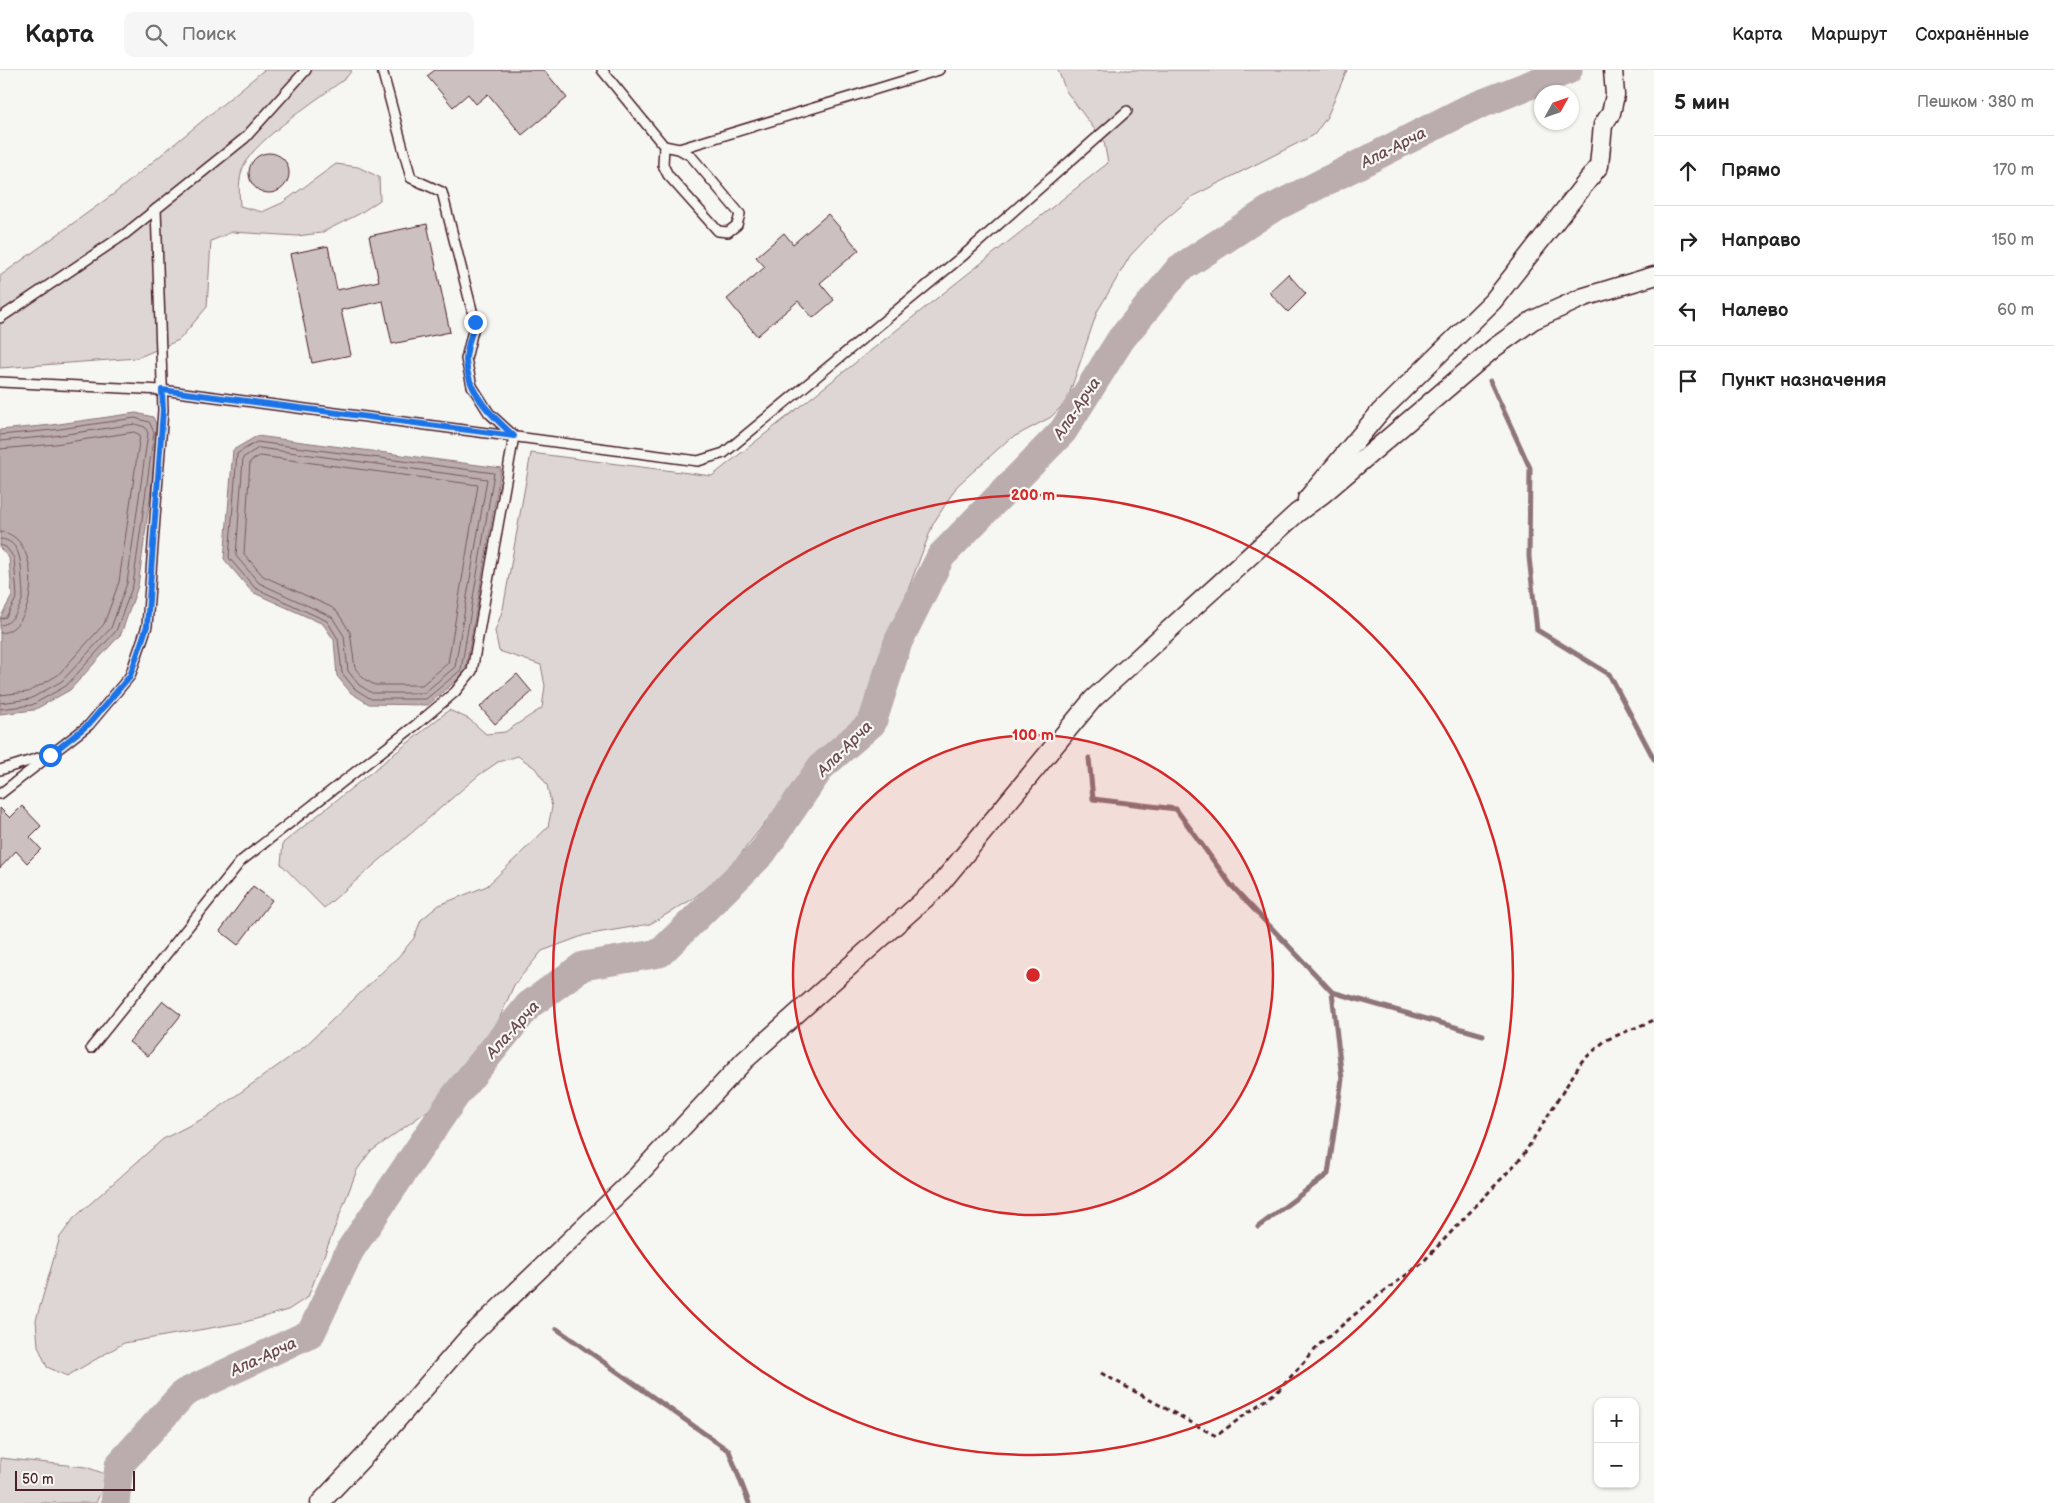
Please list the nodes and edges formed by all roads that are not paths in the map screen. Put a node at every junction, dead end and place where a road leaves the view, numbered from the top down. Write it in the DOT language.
graph roads {
  1 [pos="306,70"];
  2 [pos="382,70"];
  3 [pos="602,70"];
  4 [pos="939,70"];
  5 [pos="1613,71"];
  6 [pos="1127,111"];
  7 [pos="664,146"];
  8 [pos="679,149"];
  9 [pos="156,209"];
  10 [pos="1654,276"];
  11 [pos="0,318"];
  12 [pos="0,382"];
  13 [pos="162,390"];
  14 [pos="514,436"];
  15 [pos="1296,513"];
  16 [pos="50,755"];
  17 [pos="0,770"];
  18 [pos="0,794"];
  19 [pos="90,1048"];
  20 [pos="320,1503"];
  1 -- 9 [label="lane"];
  2 -- 14 [label="lane"];
  3 -- 7 [label="lane"];
  4 -- 8 [label="lane"];
  5 -- 15 [label="street"];
  6 -- 14 [label="lane"];
  7 -- 8 [label="lane"];
  7 -- 8 [label="lane"];
  9 -- 11 [label="lane"];
  9 -- 13 [label="lane"];
  10 -- 15 [label="street"];
  12 -- 13 [label="lane"];
  13 -- 14 [label="lane"];
  13 -- 16 [label="lane"];
  14 -- 19 [label="lane"];
  15 -- 20 [label="street"];
  16 -- 17 [label="lane"];
  16 -- 18 [label="lane"];
}
